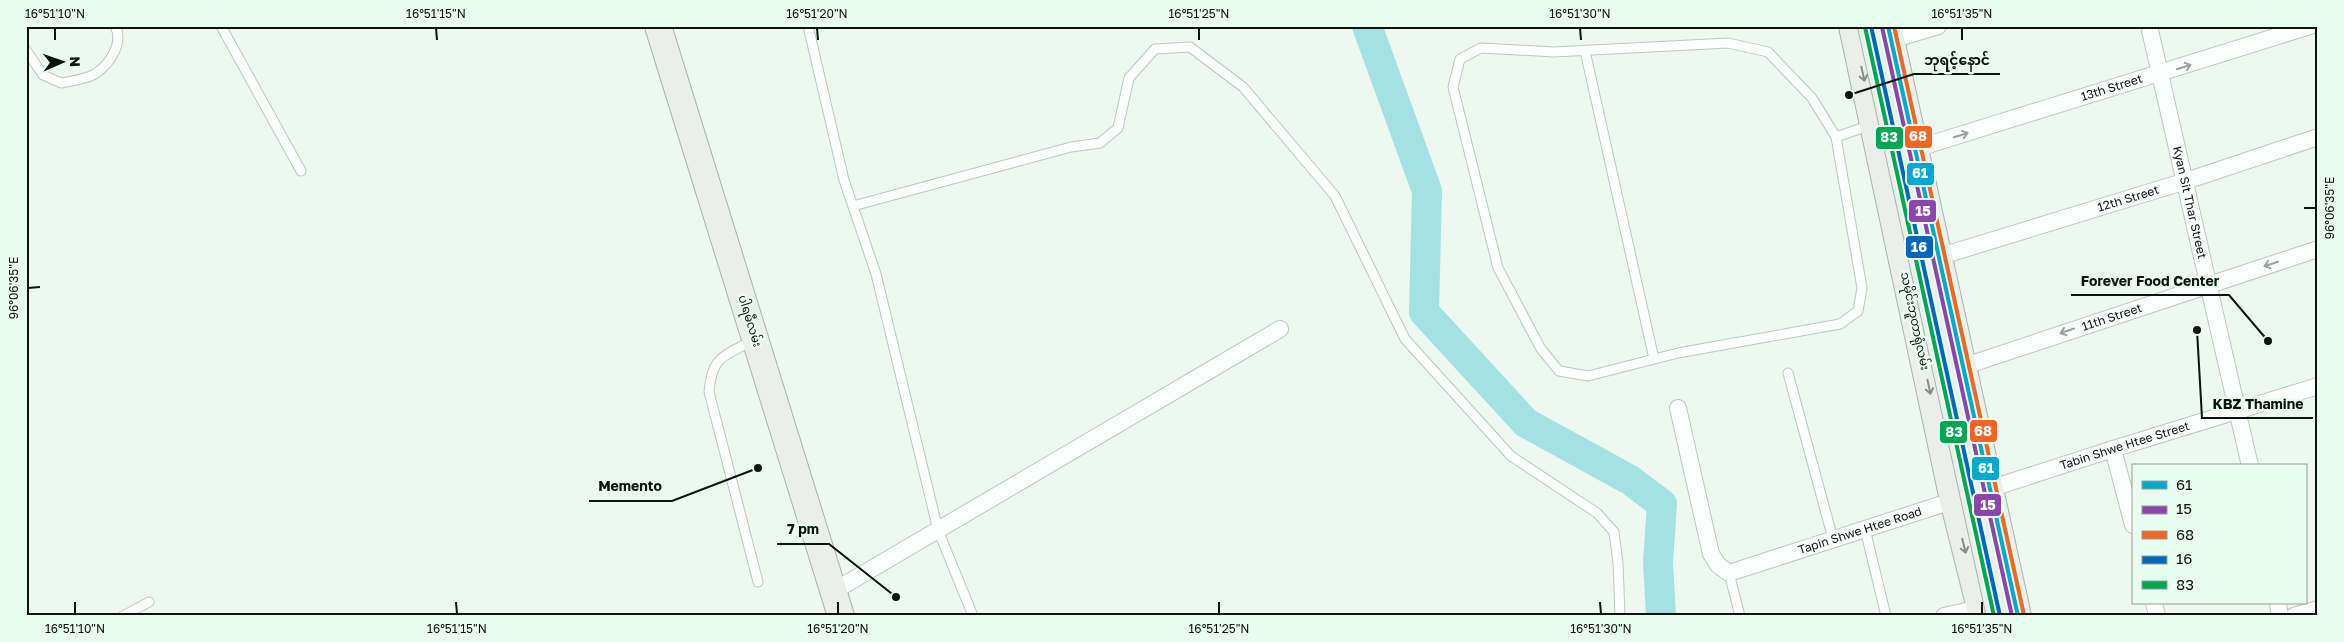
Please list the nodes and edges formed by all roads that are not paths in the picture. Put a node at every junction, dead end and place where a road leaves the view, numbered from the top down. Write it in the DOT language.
graph roads {
  1 [pos="115,26"];
  2 [pos="221,26"];
  3 [pos="658,26"];
  4 [pos="808,26"];
  5 [pos="1852,26"];
  6 [pos="1938,26"];
  7 [pos="2149,26"];
  8 [pos="2310,26"];
  9 [pos="1883,31"];
  10 [pos="26,50"];
  11 [pos="1585,51"];
  12 [pos="2160,74"];
  13 [pos="1874,124"];
  14 [pos="1836,137"];
  15 [pos="2318,137"];
  16 [pos="1915,149"];
  17 [pos="301,171"];
  18 [pos="2186,181"];
  19 [pos="853,206"];
  20 [pos="2318,249"];
  21 [pos="1937,251"];
  22 [pos="1901,254"];
  23 [pos="2209,284"];
  24 [pos="1280,329"];
  25 [pos="755,339"];
  26 [pos="1654,359"];
  27 [pos="1962,366"];
  28 [pos="1788,373"];
  29 [pos="2318,386"];
  30 [pos="1678,408"];
  31 [pos="2239,411"];
  32 [pos="2113,449"];
  33 [pos="2250,464"];
  34 [pos="1990,489"];
  35 [pos="1953,500"];
  36 [pos="2132,521"];
  37 [pos="1865,529"];
  38 [pos="938,530"];
  39 [pos="1833,539"];
  40 [pos="1729,573"];
  41 [pos="758,582"];
  42 [pos="834,591"];
  43 [pos="149,602"];
  44 [pos="2318,608"];
  45 [pos="1987,613"];
  46 [pos="123,616"];
  47 [pos="841,616"];
  48 [pos="973,616"];
  49 [pos="1620,616"];
  50 [pos="1740,616"];
  51 [pos="1886,616"];
  52 [pos="1944,616"];
  53 [pos="2018,616"];
  54 [pos="2294,616"];
  1 -- 10 [label="lane"];
  2 -- 17 [label="lane"];
  3 -- 25 [label="main road, ပါရမီလမ်း"];
  4 -- 19 [label="lane"];
  5 -- 13 [label="main road, သမိုင်းဘူတာရုံလမ်း, one-way"];
  6 -- 9 [label="street"];
  7 -- 12 [label="street, Kyan Sit Thar Street"];
  12 -- 8 [label="street, 13th Street, one-way"];
  9 -- 16 [label="main road"];
  9 -- 45 [label="main road, bridge"];
  11 -- 14 [label="lane"];
  11 -- 26 [label="lane"];
  11 -- 26 [label="lane"];
  16 -- 12 [label="street, 13th Street, one-way"];
  12 -- 18 [label="street, Kyan Sit Thar Street"];
  13 -- 14 [label="lane"];
  13 -- 22 [label="main road, သမိုင်းဘူတာရုံလမ်း"];
  14 -- 26 [label="lane"];
  15 -- 18 [label="street, 12th Street"];
  16 -- 21 [label="main road"];
  18 -- 21 [label="street, 12th Street"];
  18 -- 23 [label="street, Kyan Sit Thar Street"];
  19 -- 38 [label="lane"];
  19 -- 49 [label="lane"];
  20 -- 23 [label="street, 11th Street, one-way"];
  21 -- 22 [label="main road"];
  21 -- 27 [label="main road"];
  22 -- 35 [label="main road, သမိုင်းဘူတာရုံလမ်း, one-way"];
  23 -- 27 [label="street, 11th Street, one-way"];
  23 -- 31 [label="street, Kyan Sit Thar Street"];
  24 -- 38 [label="street"];
  25 -- 41 [label="lane"];
  25 -- 42 [label="main road, ပါရမီလမ်း"];
  27 -- 34 [label="main road"];
  28 -- 39 [label="lane"];
  29 -- 31 [label="street, Tabin Shwe Htee Street"];
  30 -- 40 [label="street"];
  31 -- 32 [label="street, Tabin Shwe Htee Street"];
  31 -- 33 [label="street, Kyan Sit Thar Street"];
  32 -- 34 [label="street, Tabin Shwe Htee Street"];
  32 -- 36 [label="street"];
  34 -- 35 [label="street, Tapin Shwe Htee Road"];
  34 -- 53 [label="main road"];
  35 -- 37 [label="street, Tapin Shwe Htee Road"];
  35 -- 45 [label="main road, သမိုင်းဘူတာရုံလမ်း, one-way"];
  37 -- 39 [label="street, Tapin Shwe Htee Road"];
  37 -- 51 [label="lane"];
  38 -- 42 [label="street"];
  38 -- 48 [label="lane"];
  39 -- 40 [label="street, Tapin Shwe Htee Road"];
  40 -- 50 [label="lane"];
  42 -- 47 [label="main road, ပါရမီလမ်း"];
  43 -- 46 [label="lane"];
  44 -- 54 [label="street"];
  45 -- 52 [label="street"];
}
